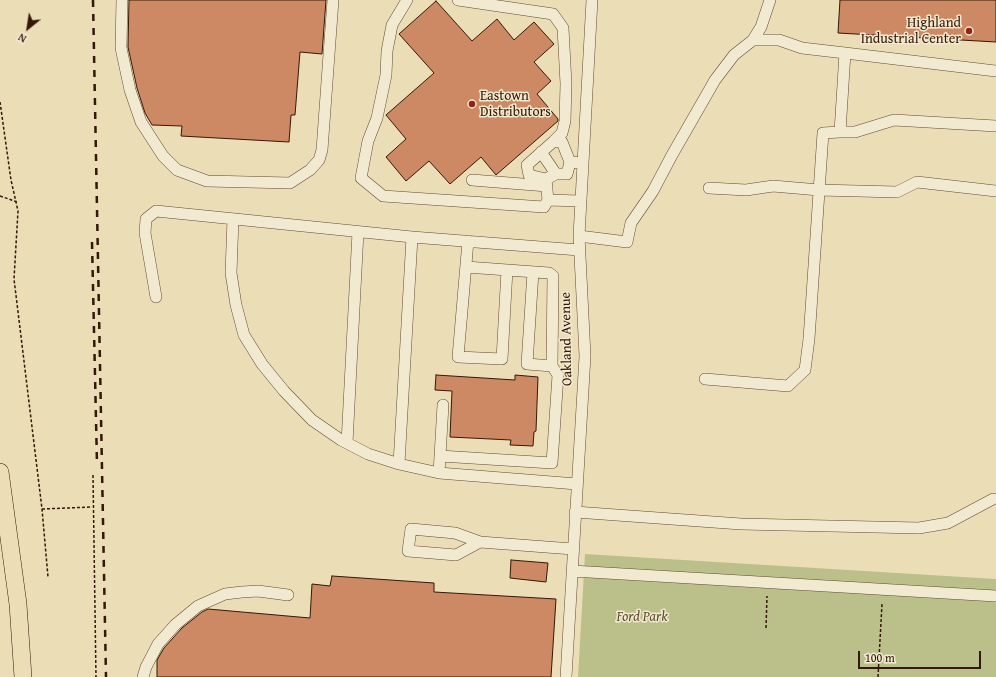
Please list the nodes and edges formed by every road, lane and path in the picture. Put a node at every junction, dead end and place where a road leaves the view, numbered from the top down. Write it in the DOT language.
graph roads {
  1 [pos="122,0"];
  2 [pos="333,0"];
  3 [pos="407,0"];
  4 [pos="458,0"];
  5 [pos="592,0"];
  6 [pos="770,0"];
  7 [pos="753,40"];
  8 [pos="846,53"];
  9 [pos="996,71"];
  10 [pos="0,102"];
  11 [pos="996,126"];
  12 [pos="840,132"];
  13 [pos="554,141"];
  14 [pos="541,152"];
  15 [pos="570,162"];
  16 [pos="582,163"];
  17 [pos="472,180"];
  18 [pos="550,180"];
  19 [pos="709,188"];
  20 [pos="819,190"];
  21 [pos="996,191"];
  22 [pos="0,196"];
  23 [pos="548,200"];
  24 [pos="580,201"];
  25 [pos="16,202"];
  26 [pos="234,219"];
  27 [pos="358,232"];
  28 [pos="579,236"];
  29 [pos="412,237"];
  30 [pos="468,241"];
  31 [pos="579,250"];
  32 [pos="466,267"];
  33 [pos="507,270"];
  34 [pos="533,272"];
  35 [pos="156,297"];
  36 [pos="552,366"];
  37 [pos="705,380"];
  38 [pos="444,405"];
  39 [pos="347,443"];
  40 [pos="440,456"];
  41 [pos="399,464"];
  42 [pos="0,472"];
  43 [pos="439,473"];
  44 [pos="93,475"];
  45 [pos="577,484"];
  46 [pos="993,499"];
  47 [pos="93,507"];
  48 [pos="42,509"];
  49 [pos="575,512"];
  50 [pos="480,542"];
  51 [pos="573,549"];
  52 [pos="572,571"];
  53 [pos="48,576"];
  54 [pos="288,595"];
  55 [pos="767,596"];
  56 [pos="996,596"];
  57 [pos="882,604"];
  58 [pos="766,628"];
  59 [pos="23,677"];
  60 [pos="96,677"];
  61 [pos="143,677"];
  62 [pos="566,677"];
  63 [pos="878,677"];
  1 -- 2 [label="street"];
  3 -- 23 [label="street"];
  4 -- 13 [label="street"];
  5 -- 16 [label="street, Oakland Avenue"];
  6 -- 7 [label="street"];
  7 -- 8 [label="street"];
  7 -- 28 [label="street"];
  8 -- 9 [label="street"];
  8 -- 12 [label="street"];
  10 -- 25 [label="path"];
  11 -- 12 [label="street"];
  12 -- 20 [label="street"];
  13 -- 14 [label="street"];
  13 -- 15 [label="street"];
  14 -- 18 [label="street"];
  14 -- 18 [label="street"];
  15 -- 16 [label="street"];
  15 -- 18 [label="street"];
  16 -- 24 [label="street, Oakland Avenue"];
  17 -- 18 [label="street"];
  18 -- 23 [label="street"];
  19 -- 20 [label="street"];
  20 -- 21 [label="street"];
  20 -- 37 [label="street"];
  22 -- 25 [label="path"];
  23 -- 24 [label="street"];
  24 -- 28 [label="street, Oakland Avenue"];
  25 -- 48 [label="path"];
  26 -- 27 [label="street"];
  26 -- 35 [label="street"];
  26 -- 39 [label="street"];
  27 -- 29 [label="street"];
  27 -- 39 [label="street"];
  28 -- 31 [label="street, Oakland Avenue"];
  29 -- 30 [label="street"];
  29 -- 41 [label="street"];
  30 -- 31 [label="street"];
  30 -- 32 [label="street"];
  31 -- 45 [label="street, Oakland Avenue"];
  32 -- 33 [label="street"];
  32 -- 33 [label="street"];
  33 -- 34 [label="street"];
  34 -- 36 [label="street"];
  34 -- 36 [label="street"];
  36 -- 40 [label="street"];
  38 -- 40 [label="street"];
  39 -- 41 [label="street"];
  40 -- 43 [label="street"];
  41 -- 43 [label="street"];
  42 -- 59 [label="highway"];
  43 -- 45 [label="street"];
  44 -- 47 [label="path"];
  45 -- 49 [label="street, Oakland Avenue"];
  46 -- 49 [label="street"];
  47 -- 48 [label="path"];
  47 -- 60 [label="path"];
  48 -- 53 [label="path"];
  49 -- 51 [label="street, Oakland Avenue"];
  50 -- 50 [label="street"];
  50 -- 51 [label="street"];
  51 -- 52 [label="street, Oakland Avenue"];
  52 -- 56 [label="street"];
  52 -- 62 [label="street, Oakland Avenue"];
  54 -- 61 [label="street"];
  55 -- 58 [label="path"];
  57 -- 63 [label="path"];
}
